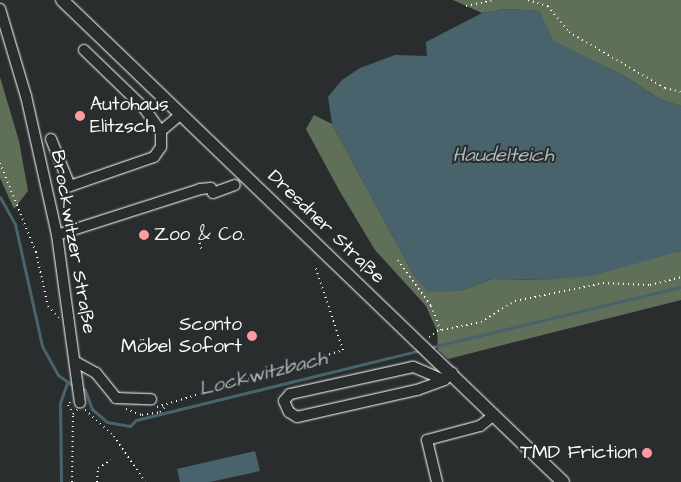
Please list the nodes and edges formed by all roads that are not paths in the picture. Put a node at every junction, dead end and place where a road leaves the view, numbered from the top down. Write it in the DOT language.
graph roads {
  1 [pos="62,0"];
  2 [pos="0,9"];
  3 [pos="84,50"];
  4 [pos="181,114"];
  5 [pos="161,131"];
  6 [pos="51,139"];
  7 [pos="235,185"];
  8 [pos="57,235"];
  9 [pos="76,362"];
  10 [pos="448,377"];
  11 [pos="151,399"];
  12 [pos="81,405"];
  13 [pos="494,415"];
  14 [pos="437,482"];
  15 [pos="563,482"];
  1 -- 4 [label="main road, Dresdner Straße"];
  2 -- 8 [label="lane, Brockwitzer Straße"];
  3 -- 5 [label="lane"];
  4 -- 5 [label="lane"];
  4 -- 10 [label="main road, Dresdner Straße"];
  5 -- 6 [label="lane"];
  7 -- 8 [label="lane"];
  8 -- 9 [label="lane, Brockwitzer Straße"];
  9 -- 11 [label="lane"];
  9 -- 12 [label="lane, Brockwitzer Straße"];
  10 -- 10 [label="lane"];
  10 -- 13 [label="main road, Dresdner Straße"];
  13 -- 14 [label="lane"];
  13 -- 15 [label="main road, Dresdner Straße"];
}
